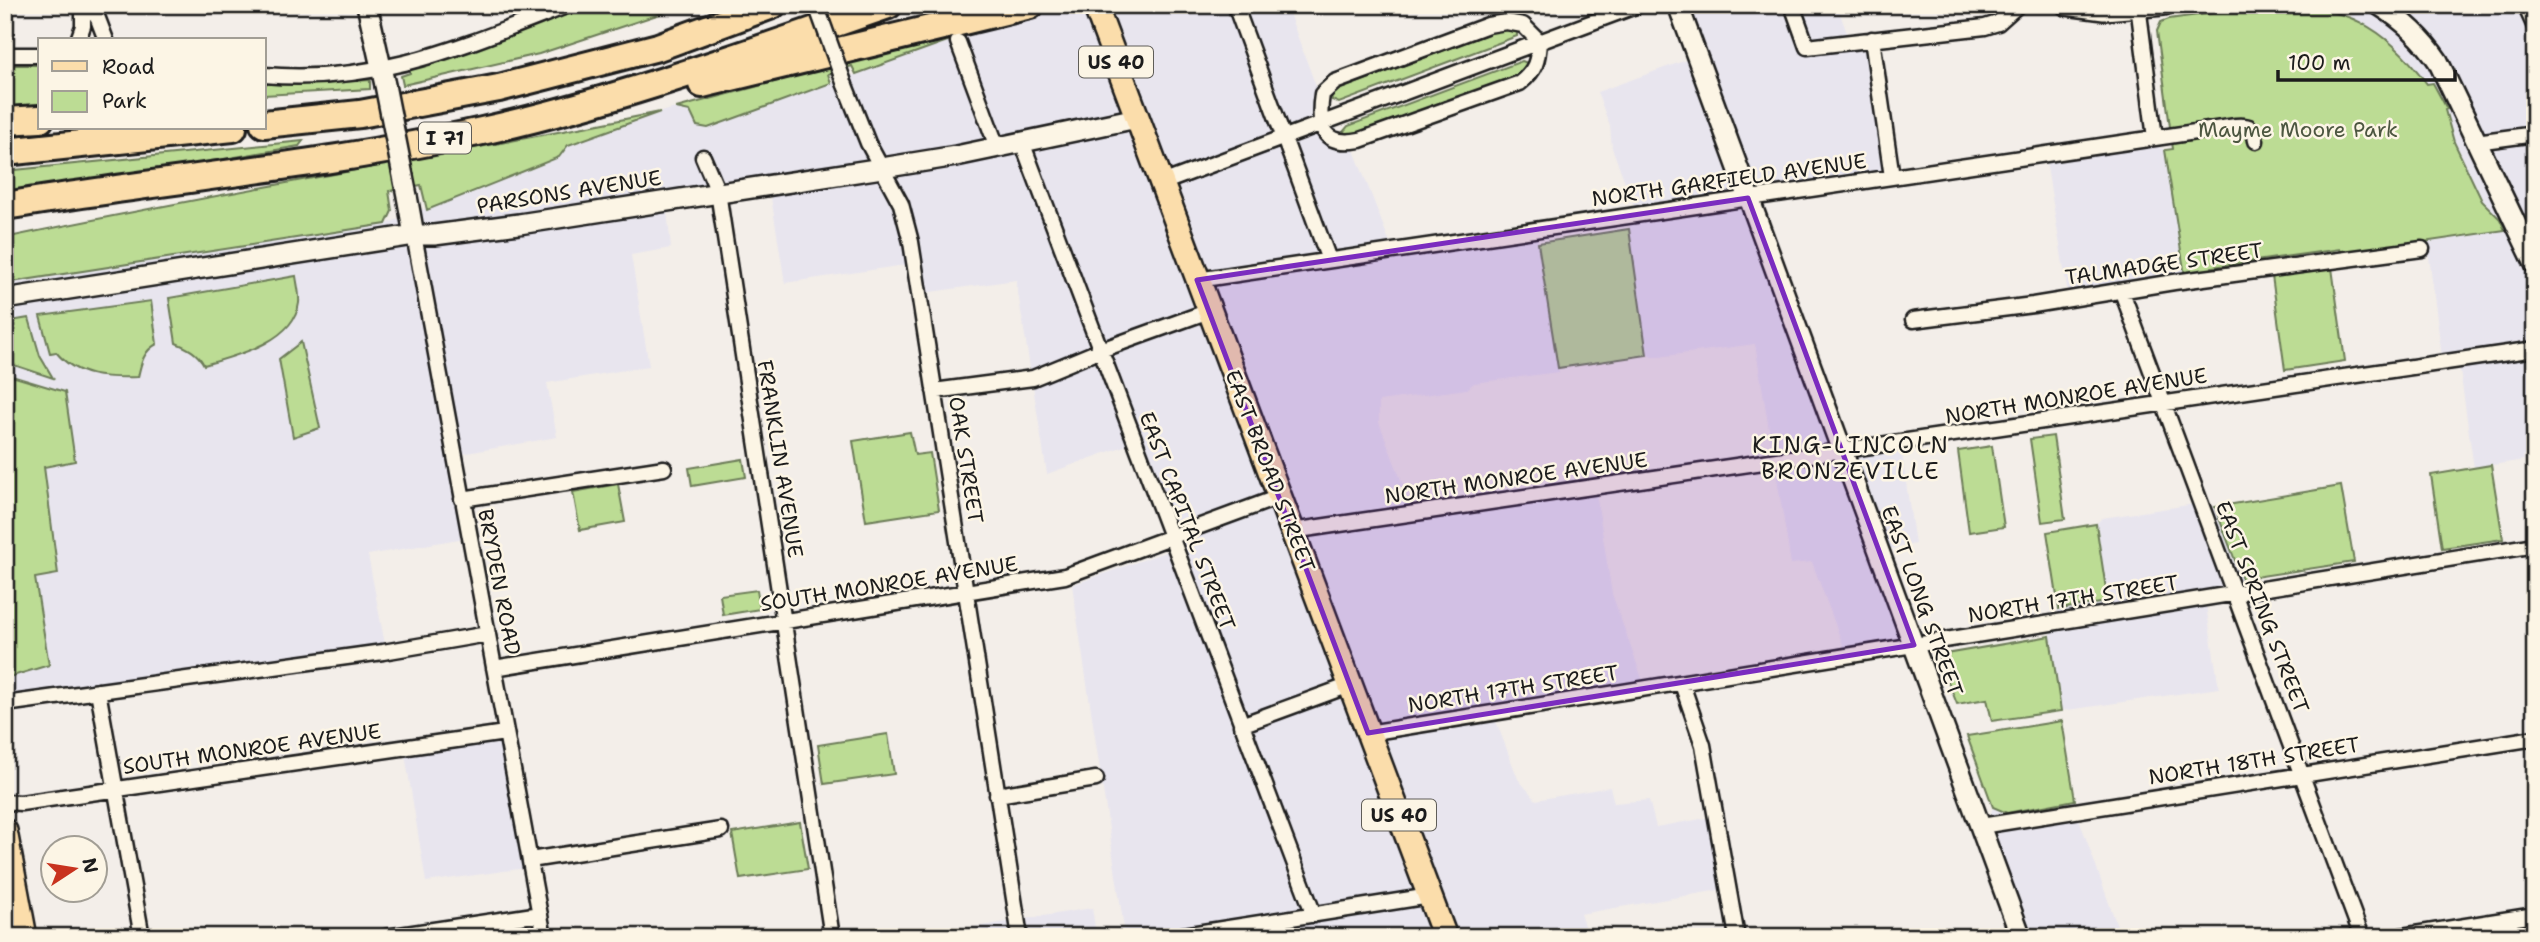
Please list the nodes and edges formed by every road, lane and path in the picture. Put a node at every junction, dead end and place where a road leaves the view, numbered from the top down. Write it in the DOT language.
graph roads {
  1 [pos="83,5"];
  2 [pos="89,5"];
  3 [pos="367,5"];
  4 [pos="569,5"];
  5 [pos="746,5"];
  6 [pos="772,5"];
  7 [pos="816,5"];
  8 [pos="888,5"];
  9 [pos="1030,5"];
  10 [pos="1095,5"];
  11 [pos="1235,5"];
  12 [pos="1638,5"];
  13 [pos="1678,5"];
  14 [pos="1792,5"];
  15 [pos="2018,5"];
  16 [pos="2066,5"];
  17 [pos="2164,5"];
  18 [pos="2379,5"];
  19 [pos="2525,5"];
  20 [pos="2138,7"];
  21 [pos="722,23"];
  22 [pos="2535,27"];
  23 [pos="79,38"];
  24 [pos="105,38"];
  25 [pos="1872,39"];
  26 [pos="1539,41"];
  27 [pos="958,42"];
  28 [pos="5,55"];
  29 [pos="38,55"];
  30 [pos="266,75"];
  31 [pos="384,76"];
  32 [pos="586,105"];
  33 [pos="266,113"];
  34 [pos="1137,118"];
  35 [pos="38,119"];
  36 [pos="301,120"];
  37 [pos="5,121"];
  38 [pos="266,124"];
  39 [pos="1321,124"];
  40 [pos="214,130"];
  41 [pos="2535,134"];
  42 [pos="1284,138"];
  43 [pos="2155,138"];
  44 [pos="2256,141"];
  45 [pos="1022,142"];
  46 [pos="2476,142"];
  47 [pos="997,147"];
  48 [pos="5,152"];
  49 [pos="703,157"];
  50 [pos="882,168"];
  51 [pos="1892,177"];
  52 [pos="1161,183"];
  53 [pos="718,192"];
  54 [pos="1748,198"];
  55 [pos="48,199"];
  56 [pos="5,206"];
  57 [pos="5,220"];
  58 [pos="414,235"];
  59 [pos="2422,249"];
  60 [pos="1329,260"];
  61 [pos="2535,264"];
  62 [pos="1197,280"];
  63 [pos="2122,292"];
  64 [pos="5,299"];
  65 [pos="1209,310"];
  66 [pos="1913,320"];
  67 [pos="2535,349"];
  68 [pos="1101,350"];
  69 [pos="934,391"];
  70 [pos="2164,403"];
  71 [pos="1842,452"];
  72 [pos="664,468"];
  73 [pos="1279,497"];
  74 [pos="462,499"];
  75 [pos="1292,531"];
  76 [pos="1170,538"];
  77 [pos="2535,545"];
  78 [pos="965,592"];
  79 [pos="2234,593"];
  80 [pos="784,622"];
  81 [pos="488,634"];
  82 [pos="1914,645"];
  83 [pos="494,668"];
  84 [pos="1682,684"];
  85 [pos="1350,685"];
  86 [pos="97,691"];
  87 [pos="5,704"];
  88 [pos="1241,725"];
  89 [pos="505,733"];
  90 [pos="1368,733"];
  91 [pos="2535,738"];
  92 [pos="2303,774"];
  93 [pos="1097,779"];
  94 [pos="114,790"];
  95 [pos="997,795"];
  96 [pos="5,802"];
  97 [pos="1981,826"];
  98 [pos="721,830"];
  99 [pos="5,831"];
  100 [pos="530,860"];
  101 [pos="1430,896"];
  102 [pos="540,914"];
  103 [pos="1314,915"];
  104 [pos="2535,915"];
  105 [pos="1217,933"];
  106 [pos="24,937"];
  107 [pos="142,937"];
  108 [pos="386,937"];
  109 [pos="544,937"];
  110 [pos="832,937"];
  111 [pos="1020,937"];
  112 [pos="1171,937"];
  113 [pos="1445,937"];
  114 [pos="1737,937"];
  115 [pos="2021,937"];
  116 [pos="2362,937"];
  117 [pos="2396,937"];
  1 -- 23 [label="street"];
  2 -- 24 [label="street"];
  3 -- 31 [label="street"];
  4 -- 31 [label="street"];
  5 -- 21 [label="highway"];
  6 -- 21 [label="highway, I 71"];
  7 -- 50 [label="street, OAK STREET, bridge"];
  8 -- 32 [label="highway, I 71"];
  9 -- 32 [label="highway"];
  10 -- 34 [label="main road, EAST BROAD STREET / US 40"];
  11 -- 42 [label="street"];
  12 -- 26 [label="street"];
  13 -- 54 [label="street, EAST LONG STREET"];
  14 -- 25 [label="street"];
  15 -- 25 [label="street"];
  16 -- 20 [label="street"];
  17 -- 20 [label="street"];
  18 -- 46 [label="street"];
  19 -- 22 [label="street"];
  20 -- 43 [label="street"];
  21 -- 36 [label="highway, I 71 / I 71"];
  25 -- 51 [label="street"];
  26 -- 39 [label="street"];
  26 -- 39 [label="street"];
  26 -- 39 [label="street"];
  27 -- 47 [label="street"];
  28 -- 29 [label="street"];
  30 -- 31 [label="street"];
  31 -- 58 [label="street, bridge"];
  32 -- 55 [label="highway, I 71"];
  33 -- 36 [label="highway"];
  34 -- 45 [label="street, PARSONS AVENUE"];
  34 -- 52 [label="main road, EAST BROAD STREET / US 40"];
  35 -- 37 [label="highway"];
  36 -- 38 [label="highway, I 71 / I 71"];
  39 -- 42 [label="street"];
  40 -- 48 [label="highway"];
  41 -- 46 [label="street"];
  42 -- 52 [label="street"];
  42 -- 60 [label="street"];
  43 -- 44 [label="street, NORTH GARFIELD AVENUE"];
  43 -- 51 [label="street, NORTH GARFIELD AVENUE"];
  45 -- 47 [label="street, PARSONS AVENUE"];
  45 -- 68 [label="street, EAST CAPITAL STREET"];
  46 -- 61 [label="street"];
  47 -- 50 [label="street, PARSONS AVENUE"];
  49 -- 53 [label="street, FRANKLIN AVENUE"];
  50 -- 53 [label="street, PARSONS AVENUE"];
  50 -- 69 [label="street, OAK STREET"];
  51 -- 54 [label="street, NORTH GARFIELD AVENUE"];
  52 -- 62 [label="main road, EAST BROAD STREET / US 40"];
  53 -- 58 [label="street, PARSONS AVENUE"];
  53 -- 80 [label="street, FRANKLIN AVENUE"];
  54 -- 60 [label="street, NORTH GARFIELD AVENUE"];
  54 -- 71 [label="street, EAST LONG STREET"];
  55 -- 56 [label="highway, I 71"];
  55 -- 57 [label="highway"];
  58 -- 64 [label="street, PARSONS AVENUE"];
  58 -- 74 [label="street, BRYDEN ROAD"];
  59 -- 63 [label="street, TALMADGE STREET"];
  60 -- 62 [label="street, NORTH GARFIELD AVENUE"];
  62 -- 65 [label="main road, EAST BROAD STREET / US 40"];
  63 -- 66 [label="street, TALMADGE STREET"];
  63 -- 70 [label="street, EAST SPRING STREET"];
  65 -- 68 [label="street"];
  65 -- 73 [label="main road, EAST BROAD STREET / US 40"];
  67 -- 70 [label="street, NORTH MONROE AVENUE"];
  68 -- 69 [label="street"];
  68 -- 76 [label="street, EAST CAPITAL STREET"];
  69 -- 78 [label="street, OAK STREET"];
  70 -- 71 [label="street, NORTH MONROE AVENUE"];
  70 -- 79 [label="street, EAST SPRING STREET"];
  71 -- 75 [label="street, NORTH MONROE AVENUE"];
  71 -- 82 [label="street, EAST LONG STREET"];
  72 -- 74 [label="street"];
  73 -- 75 [label="main road, EAST BROAD STREET / US 40"];
  73 -- 76 [label="street, SOUTH MONROE AVENUE"];
  74 -- 81 [label="street, BRYDEN ROAD"];
  75 -- 85 [label="main road, EAST BROAD STREET / US 40"];
  76 -- 78 [label="street, SOUTH MONROE AVENUE"];
  76 -- 88 [label="street, EAST CAPITAL STREET"];
  77 -- 79 [label="street, NORTH 17TH STREET"];
  78 -- 80 [label="street, SOUTH MONROE AVENUE"];
  78 -- 95 [label="street, OAK STREET"];
  79 -- 82 [label="street, NORTH 17TH STREET"];
  79 -- 92 [label="street, EAST SPRING STREET"];
  80 -- 83 [label="street, SOUTH MONROE AVENUE"];
  80 -- 110 [label="street, FRANKLIN AVENUE"];
  81 -- 83 [label="street, BRYDEN ROAD"];
  81 -- 86 [label="street"];
  82 -- 84 [label="street, NORTH 17TH STREET"];
  82 -- 97 [label="street, EAST LONG STREET"];
  83 -- 89 [label="street, BRYDEN ROAD"];
  84 -- 90 [label="street, NORTH 17TH STREET"];
  84 -- 114 [label="street"];
  85 -- 88 [label="street"];
  85 -- 90 [label="main road, EAST BROAD STREET / US 40"];
  86 -- 87 [label="street"];
  86 -- 94 [label="street"];
  88 -- 103 [label="street, EAST CAPITAL STREET"];
  89 -- 94 [label="street, SOUTH MONROE AVENUE"];
  89 -- 100 [label="street, BRYDEN ROAD"];
  90 -- 101 [label="main road, EAST BROAD STREET / US 40"];
  91 -- 92 [label="street, NORTH 18TH STREET"];
  92 -- 97 [label="street, NORTH 18TH STREET"];
  92 -- 116 [label="street, EAST SPRING STREET"];
  93 -- 95 [label="street"];
  94 -- 96 [label="street, SOUTH MONROE AVENUE"];
  94 -- 107 [label="street"];
  95 -- 111 [label="street, OAK STREET"];
  97 -- 115 [label="street, EAST LONG STREET"];
  98 -- 100 [label="street"];
  99 -- 106 [label="main road"];
  100 -- 102 [label="street, BRYDEN ROAD"];
  101 -- 103 [label="street"];
  101 -- 113 [label="main road, EAST BROAD STREET / US 40"];
  102 -- 108 [label="street"];
  102 -- 109 [label="street, BRYDEN ROAD"];
  103 -- 105 [label="street"];
  104 -- 117 [label="street"];
  105 -- 112 [label="street"];
}
